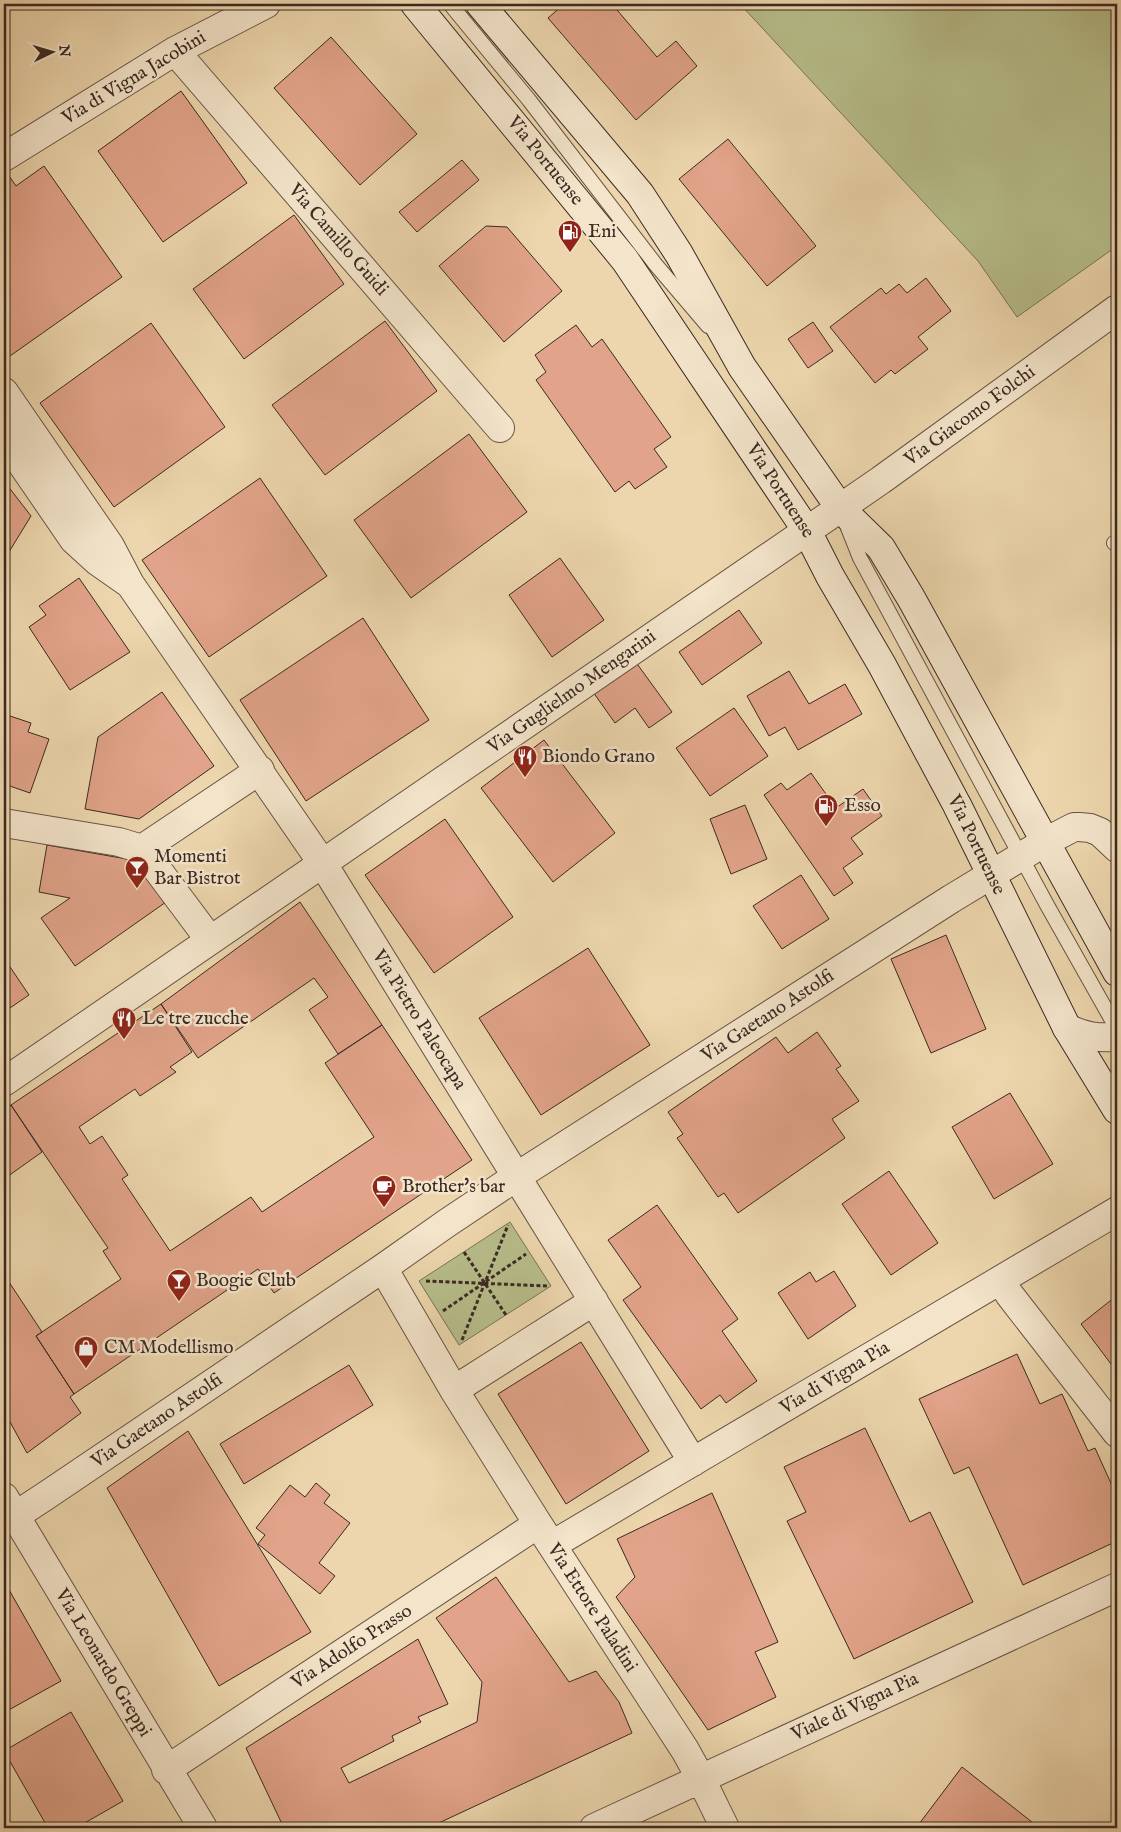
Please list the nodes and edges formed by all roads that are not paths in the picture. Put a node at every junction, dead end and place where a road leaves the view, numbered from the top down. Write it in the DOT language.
graph roads {
  1 [pos="266,4"];
  2 [pos="415,4"];
  3 [pos="450,4"];
  4 [pos="480,4"];
  5 [pos="175,51"];
  6 [pos="4,157"];
  7 [pos="1117,309"];
  8 [pos="742,367"];
  9 [pos="4,392"];
  10 [pos="500,428"];
  11 [pos="4,438"];
  12 [pos="823,520"];
  13 [pos="130,584"];
  14 [pos="260,770"];
  15 [pos="4,823"];
  16 [pos="1045,842"];
  17 [pos="1117,848"];
  18 [pos="142,849"];
  19 [pos="1021,856"];
  20 [pos="323,864"];
  21 [pos="991,875"];
  22 [pos="210,940"];
  23 [pos="1117,972"];
  24 [pos="1067,1028"];
  25 [pos="1117,1029"];
  26 [pos="1117,1036"];
  27 [pos="4,1082"];
  28 [pos="1117,1110"];
  29 [pos="516,1177"];
  30 [pos="1117,1211"];
  31 [pos="384,1268"];
  32 [pos="1009,1294"];
  33 [pos="594,1301"];
  34 [pos="454,1390"];
  35 [pos="1117,1433"];
  36 [pos="693,1462"];
  37 [pos="7,1511"];
  38 [pos="545,1534"];
  39 [pos="1117,1587"];
  40 [pos="166,1770"];
  41 [pos="701,1779"];
  42 [pos="203,1828"];
  43 [pos="594,1828"];
  44 [pos="725,1828"];
  1 -- 5 [label="street, Via di Vigna Jacobini"];
  2 -- 12 [label="street, Via Portuense"];
  3 -- 8 [label="lane, Via Portuense"];
  4 -- 8 [label="street, Via Portuense"];
  5 -- 6 [label="street, Via di Vigna Jacobini"];
  5 -- 10 [label="street, Via Camillo Guidi"];
  7 -- 12 [label="street, Via Giacomo Folchi"];
  8 -- 12 [label="street, Via Portuense"];
  9 -- 13 [label="street"];
  11 -- 13 [label="street"];
  12 -- 16 [label="street, Via Portuense"];
  12 -- 19 [label="lane, Via Portuense"];
  12 -- 20 [label="street, Via Guglielmo Mengarini"];
  12 -- 21 [label="street, Via Portuense"];
  13 -- 14 [label="street, Via Pietro Paleocapa"];
  14 -- 18 [label="street"];
  14 -- 20 [label="street, Via Pietro Paleocapa"];
  15 -- 18 [label="street"];
  16 -- 17 [label="street, Via Portuense"];
  16 -- 19 [label="street, Via Portuense"];
  16 -- 23 [label="street, Via Portuense"];
  18 -- 22 [label="street"];
  19 -- 21 [label="street, Via Gaetano Astolfi"];
  19 -- 25 [label="lane, Via Portuense"];
  20 -- 22 [label="street, Via Guglielmo Mengarini"];
  20 -- 29 [label="street, Via Pietro Paleocapa"];
  21 -- 24 [label="street, Via Portuense"];
  21 -- 29 [label="street, Via Gaetano Astolfi"];
  22 -- 27 [label="street"];
  24 -- 26 [label="street"];
  24 -- 28 [label="street, Via Portuense"];
  29 -- 31 [label="street, Via Gaetano Astolfi"];
  29 -- 33 [label="street, Via Pietro Paleocapa"];
  30 -- 36 [label="street, Via di Vigna Pia"];
  31 -- 34 [label="street, Via Ettore Paladini"];
  31 -- 37 [label="street, Via Gaetano Astolfi"];
  32 -- 35 [label="street"];
  33 -- 34 [label="street"];
  33 -- 36 [label="street, Via Pietro Paleocapa"];
  34 -- 38 [label="street, Via Ettore Paladini"];
  36 -- 38 [label="street, Via di Vigna Pia"];
  37 -- 40 [label="street, Via Leonardo Greppi"];
  38 -- 40 [label="street, Via Adolfo Prasso"];
  38 -- 41 [label="street, Via Ettore Paladini"];
  39 -- 41 [label="street, Viale di Vigna Pia"];
  40 -- 42 [label="street, Via Leonardo Greppi"];
  41 -- 43 [label="street, Viale di Vigna Pia"];
  41 -- 44 [label="street, Via Ettore Paladini"];
}
